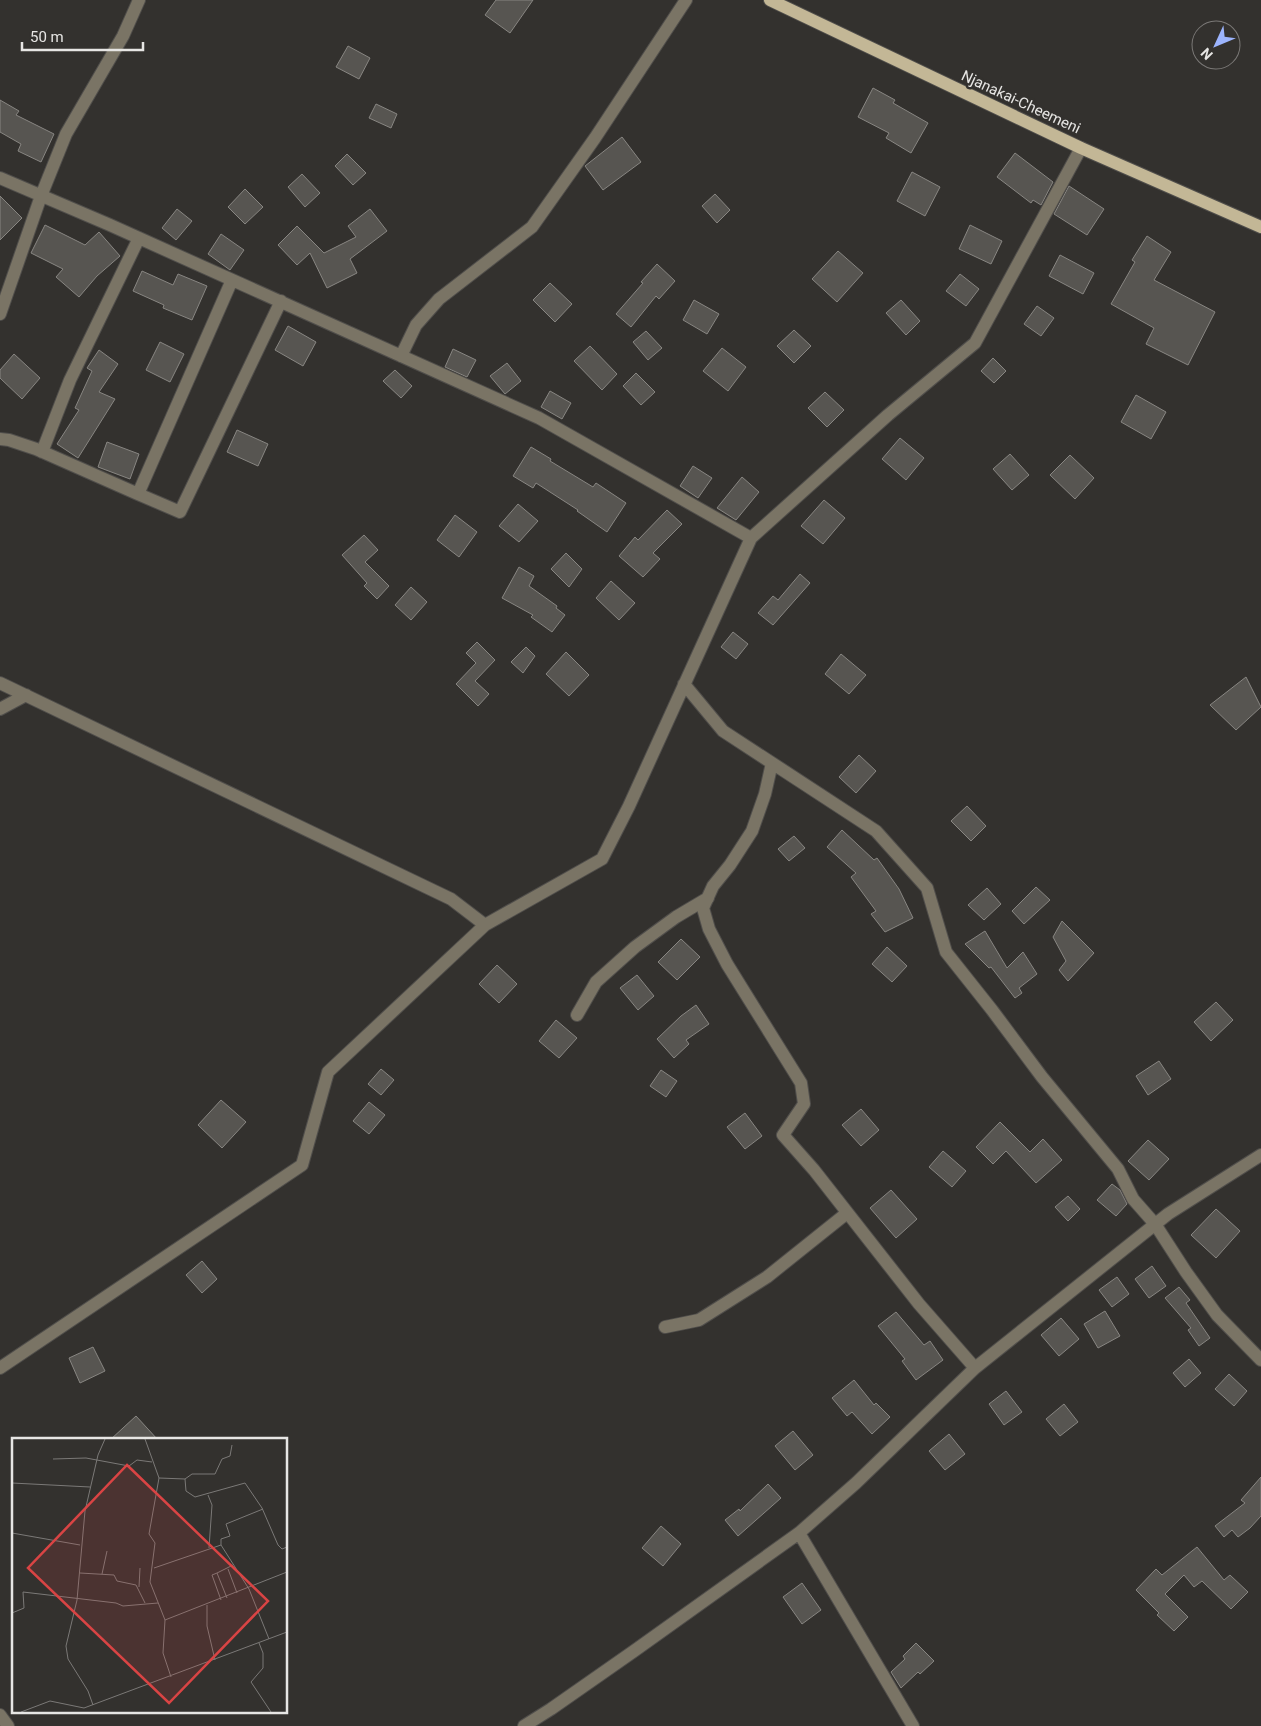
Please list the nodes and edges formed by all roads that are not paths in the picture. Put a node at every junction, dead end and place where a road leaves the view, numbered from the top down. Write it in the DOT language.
graph roads {
  1 [pos="139,0"];
  2 [pos="686,0"];
  3 [pos="770,0"];
  4 [pos="1081,148"];
  5 [pos="0,178"];
  6 [pos="41,196"];
  7 [pos="1261,227"];
  8 [pos="140,238"];
  9 [pos="232,280"];
  10 [pos="281,301"];
  11 [pos="0,314"];
  12 [pos="401,356"];
  13 [pos="0,439"];
  14 [pos="42,452"];
  15 [pos="138,494"];
  16 [pos="751,538"];
  17 [pos="0,683"];
  18 [pos="684,684"];
  19 [pos="26,695"];
  20 [pos="0,710"];
  21 [pos="772,763"];
  22 [pos="708,898"];
  23 [pos="485,925"];
  24 [pos="577,1015"];
  25 [pos="1261,1155"];
  26 [pos="847,1213"];
  27 [pos="1155,1224"];
  28 [pos="665,1327"];
  29 [pos="1261,1360"];
  30 [pos="0,1368"];
  31 [pos="975,1368"];
  32 [pos="799,1533"];
  33 [pos="0,1715"];
  34 [pos="8,1726"];
  35 [pos="524,1726"];
  36 [pos="913,1726"];
  1 -- 6 [label="street"];
  2 -- 12 [label="street"];
  3 -- 4 [label="main road, Njanakai-Cheemeni"];
  4 -- 7 [label="main road, Njanakai-Cheemeni"];
  4 -- 16 [label="street"];
  5 -- 6 [label="street"];
  6 -- 8 [label="street"];
  6 -- 11 [label="street"];
  8 -- 9 [label="street"];
  8 -- 14 [label="street"];
  9 -- 10 [label="street"];
  9 -- 15 [label="street"];
  10 -- 12 [label="street"];
  10 -- 15 [label="street"];
  12 -- 16 [label="street"];
  13 -- 14 [label="street"];
  14 -- 15 [label="street"];
  16 -- 18 [label="street"];
  17 -- 19 [label="street"];
  18 -- 21 [label="street"];
  18 -- 23 [label="street"];
  19 -- 20 [label="street"];
  19 -- 23 [label="street"];
  21 -- 22 [label="street"];
  21 -- 27 [label="street"];
  22 -- 24 [label="street"];
  22 -- 26 [label="street"];
  23 -- 30 [label="street"];
  25 -- 27 [label="street"];
  26 -- 28 [label="street"];
  26 -- 31 [label="street"];
  27 -- 29 [label="street"];
  27 -- 31 [label="street"];
  31 -- 32 [label="street"];
  32 -- 35 [label="street"];
  32 -- 36 [label="street"];
  33 -- 34 [label="street"];
}
